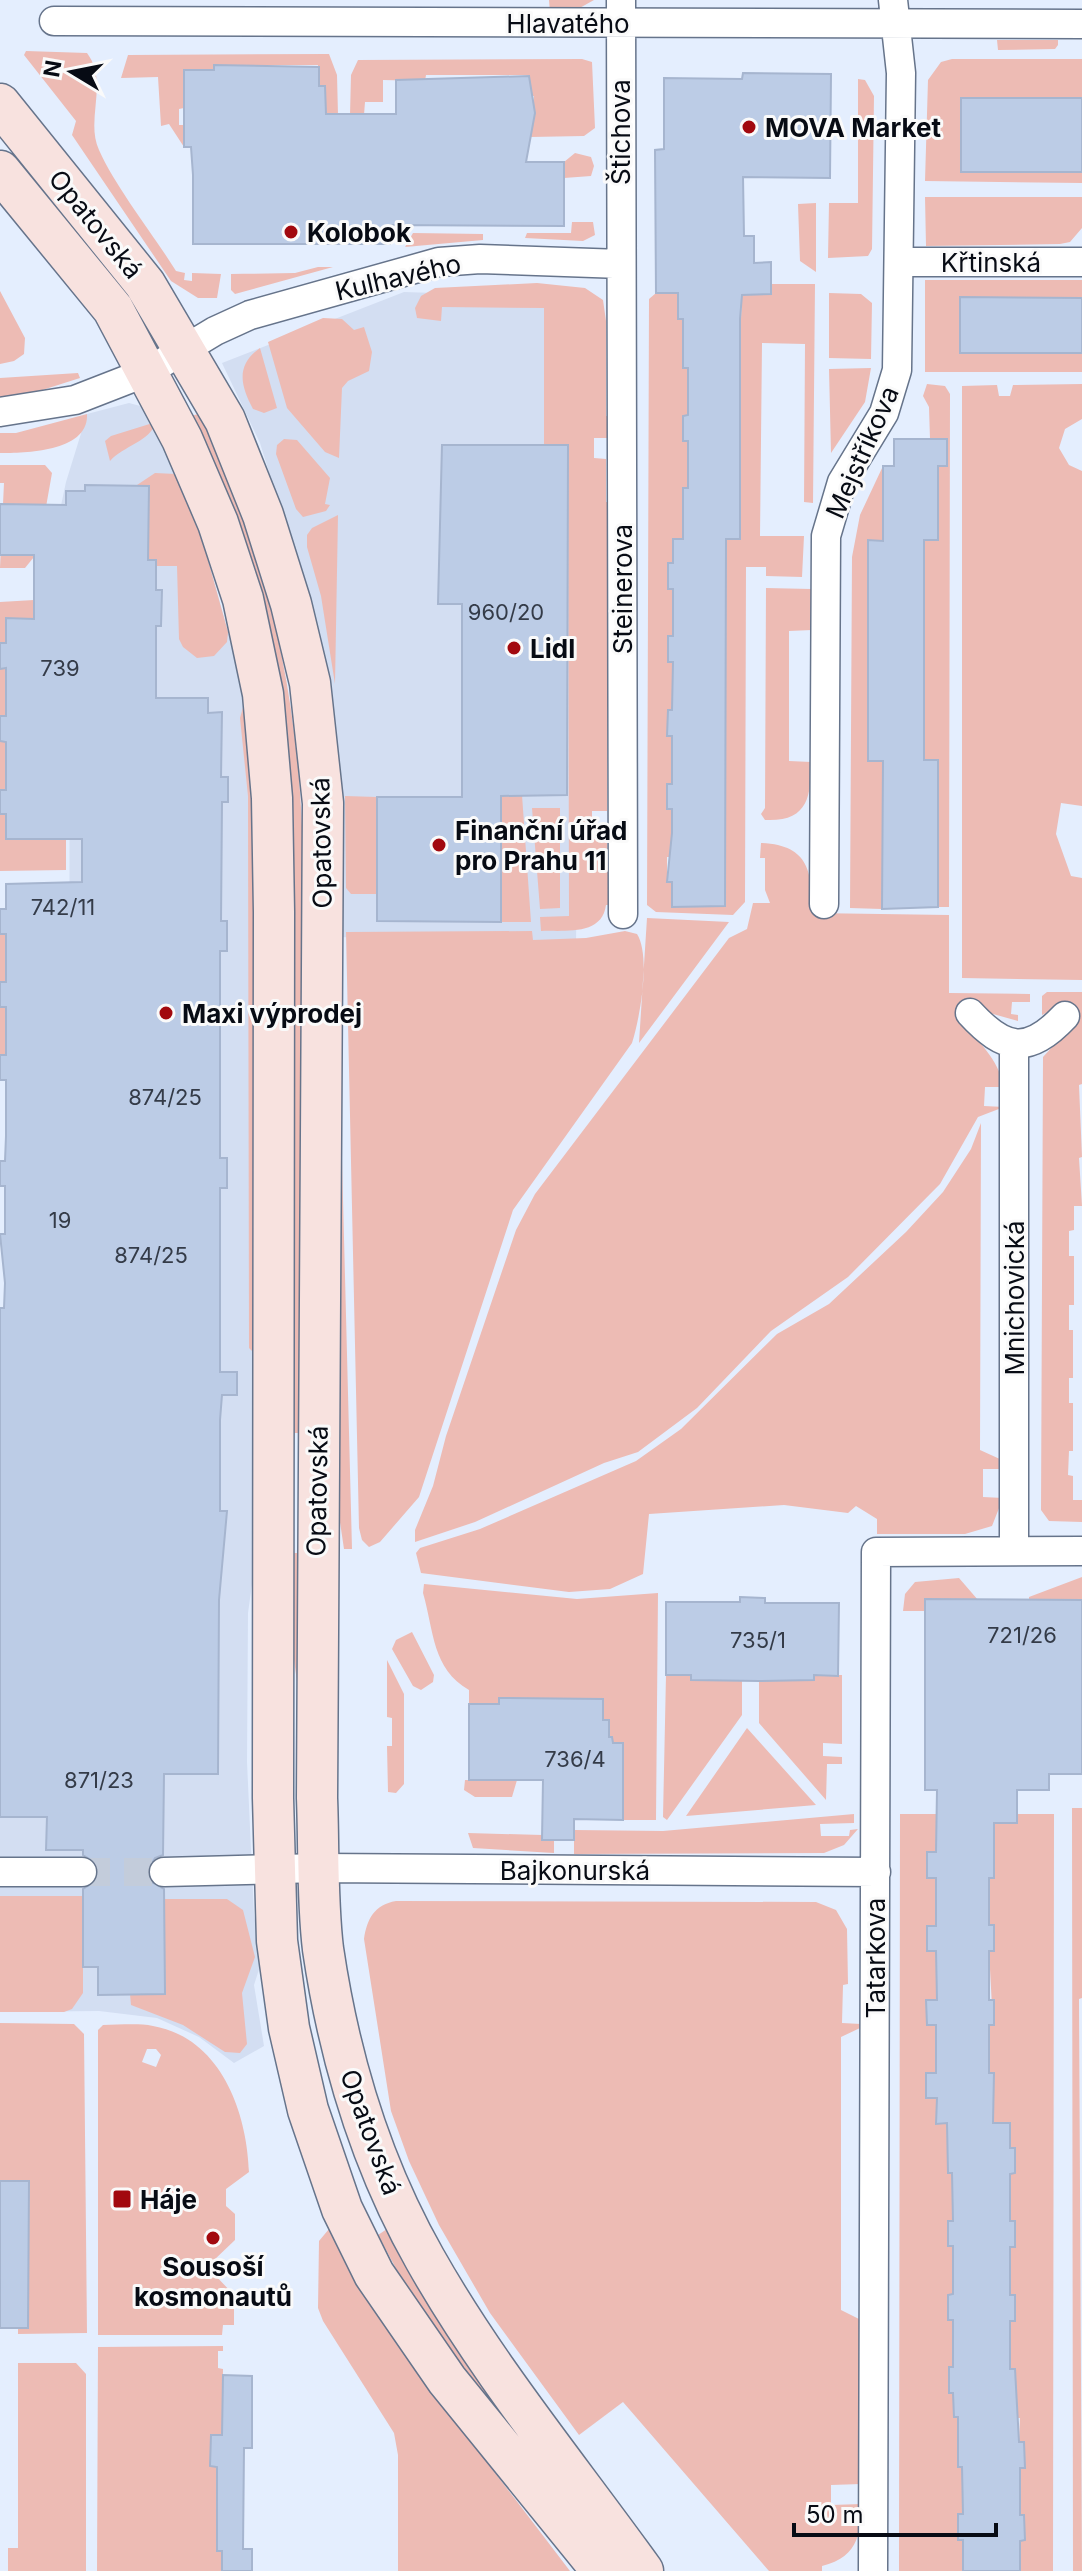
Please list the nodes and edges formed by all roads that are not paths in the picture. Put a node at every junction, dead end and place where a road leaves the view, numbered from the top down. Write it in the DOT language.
graph roads {
  1 [pos="620,11"];
  2 [pos="894,12"];
  3 [pos="54,21"];
  4 [pos="1082,24"];
  5 [pos="0,104"];
  6 [pos="0,171"];
  7 [pos="900,262"];
  8 [pos="1082,262"];
  9 [pos="621,264"];
  10 [pos="186,348"];
  11 [pos="147,372"];
  12 [pos="0,412"];
  13 [pos="824,904"];
  14 [pos="623,914"];
  15 [pos="970,1013"];
  16 [pos="1065,1016"];
  17 [pos="1014,1044"];
  18 [pos="1014,1551"];
  19 [pos="1082,1551"];
  20 [pos="319,1868"];
  21 [pos="275,1870"];
  22 [pos="0,1872"];
  23 [pos="82,1872"];
  24 [pos="164,1872"];
  25 [pos="876,1872"];
  26 [pos="473,2413"];
  27 [pos="582,2571"];
  28 [pos="602,2571"];
  29 [pos="643,2571"];
  30 [pos="873,2571"];
  1 -- 2 [label="street, Hlavatého"];
  1 -- 3 [label="street, Hlavatého"];
  1 -- 9 [label="street, Štichova"];
  2 -- 4 [label="street, Hlavatého"];
  2 -- 7 [label="street, Mejstříkova"];
  5 -- 10 [label="main road, Opatovská"];
  6 -- 11 [label="main road, Opatovská"];
  7 -- 8 [label="street, Křtinská"];
  7 -- 13 [label="street, Mejstříkova"];
  9 -- 10 [label="street, Kulhavého"];
  9 -- 14 [label="street, Steinerova"];
  10 -- 11 [label="street"];
  10 -- 20 [label="main road, Opatovská"];
  11 -- 12 [label="street"];
  11 -- 21 [label="main road, Opatovská"];
  15 -- 17 [label="street"];
  16 -- 17 [label="street"];
  17 -- 18 [label="street, Mnichovická"];
  18 -- 19 [label="street, Tatarkova"];
  18 -- 25 [label="street, Tatarkova"];
  20 -- 21 [label="street, Bajkonurská"];
  20 -- 25 [label="street, Bajkonurská"];
  20 -- 29 [label="main road, Opatovská"];
  21 -- 24 [label="street, Bajkonurská"];
  21 -- 26 [label="main road, Opatovská"];
  22 -- 23 [label="street"];
  25 -- 30 [label="street, Tatarkova"];
  26 -- 27 [label="main road"];
  26 -- 28 [label="main road, Opatovská"];
}
